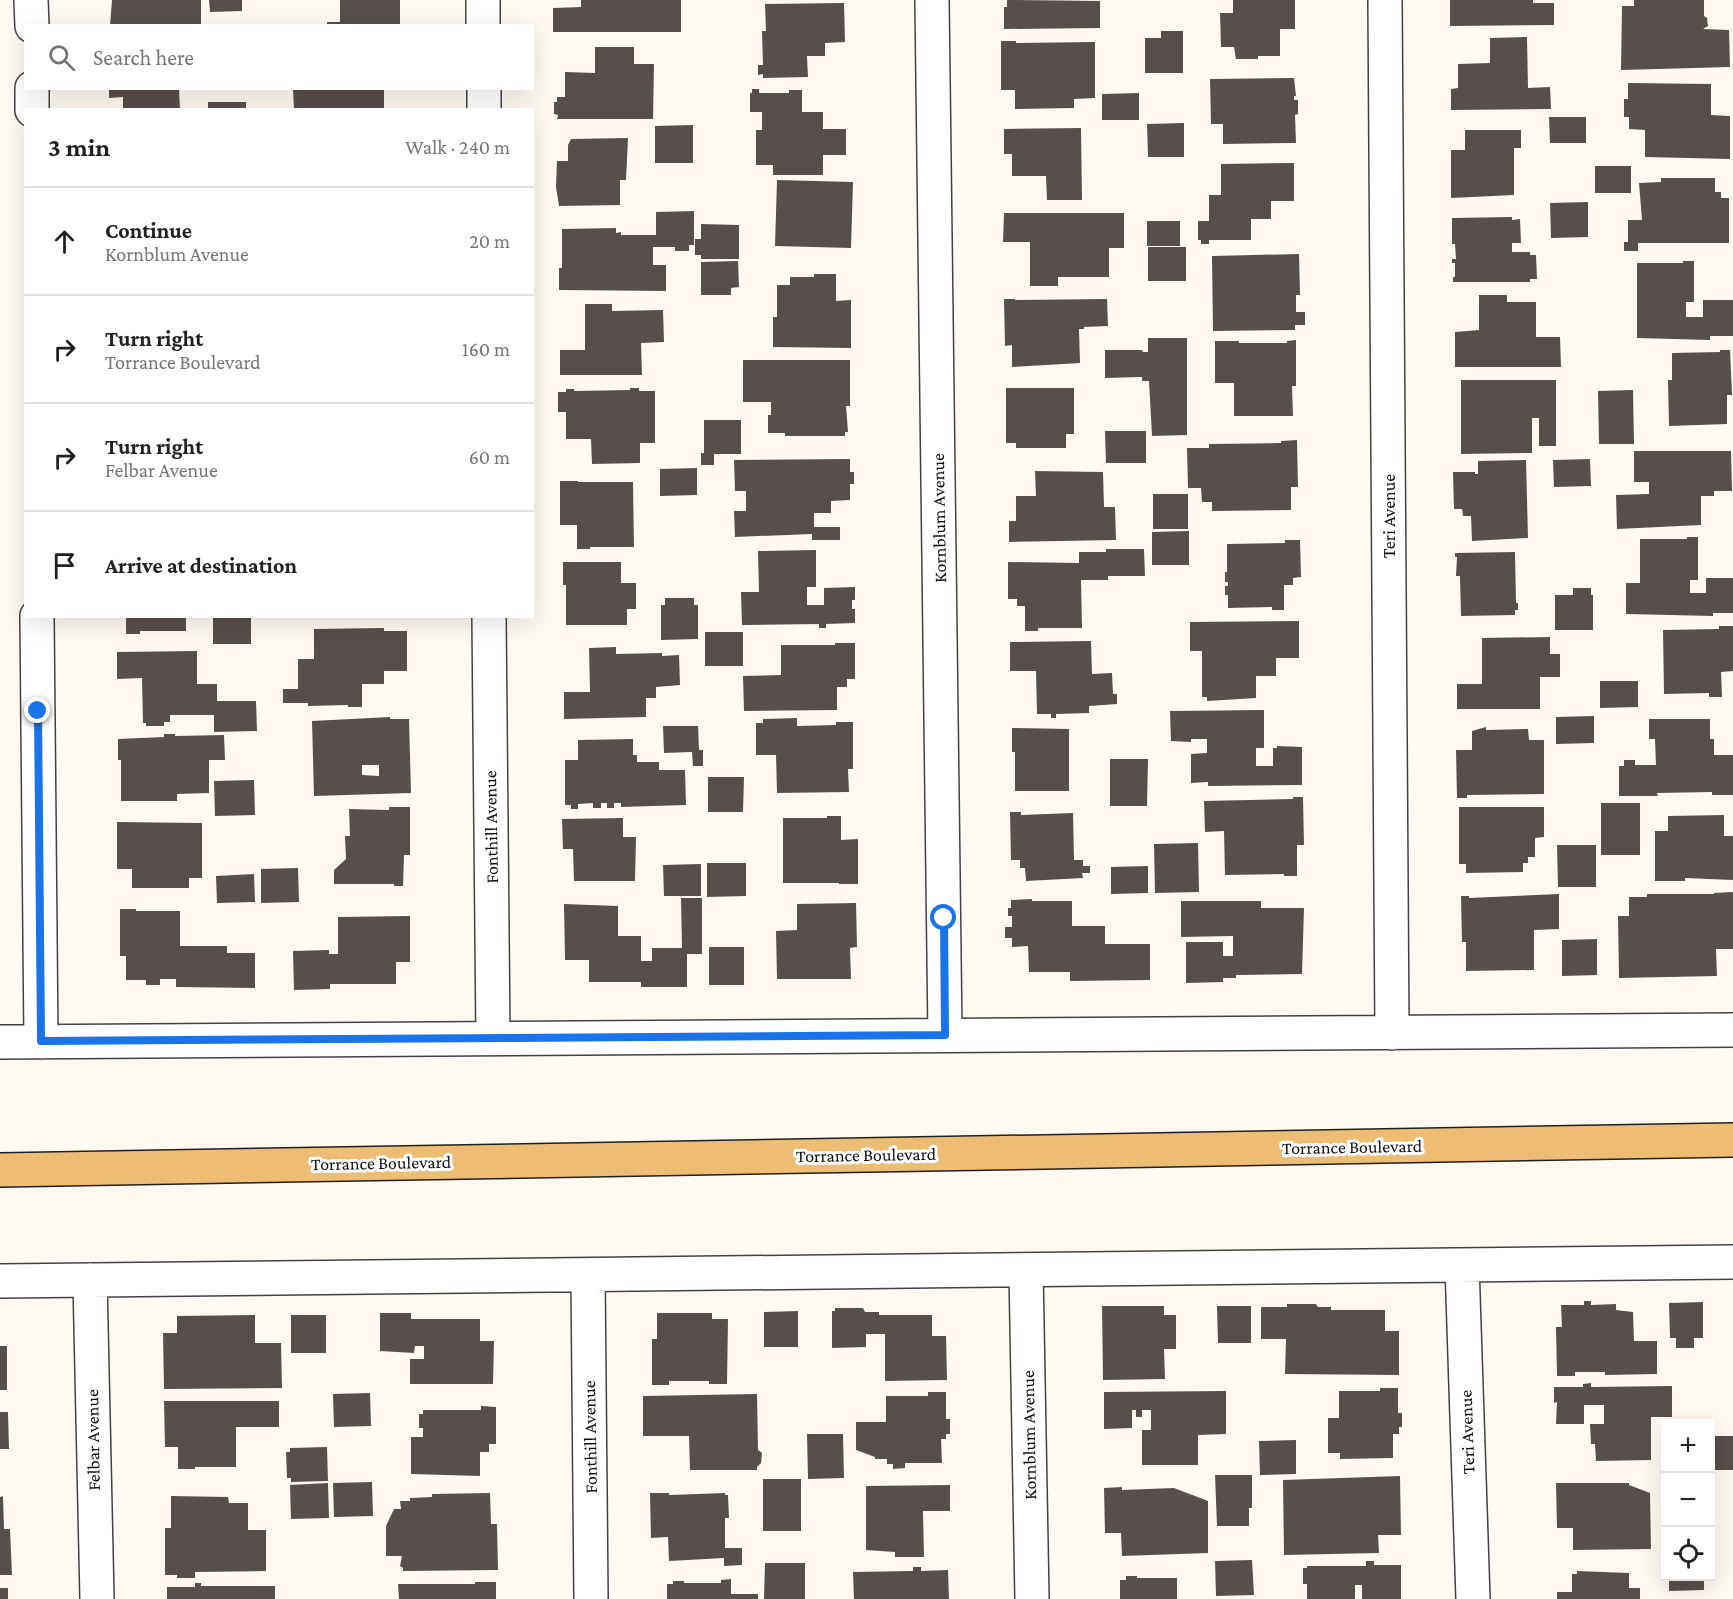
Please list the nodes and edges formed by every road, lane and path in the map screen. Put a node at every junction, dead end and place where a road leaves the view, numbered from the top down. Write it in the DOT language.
graph roads {
  1 [pos="31,0"];
  2 [pos="483,0"];
  3 [pos="932,0"];
  4 [pos="1385,0"];
  5 [pos="32,24"];
  6 [pos="483,24"];
  7 [pos="32,90"];
  8 [pos="484,90"];
  9 [pos="32,108"];
  10 [pos="484,108"];
  11 [pos="37,618"];
  12 [pos="489,618"];
  13 [pos="1733,1030"];
  14 [pos="1392,1033"];
  15 [pos="945,1035"];
  16 [pos="493,1038"];
  17 [pos="41,1041"];
  18 [pos="0,1042"];
  19 [pos="1733,1140"];
  20 [pos="0,1170"];
  21 [pos="1733,1263"];
  22 [pos="1462,1265"];
  23 [pos="1026,1270"];
  24 [pos="588,1275"];
  25 [pos="90,1280"];
  26 [pos="0,1281"];
  27 [pos="97,1599"];
  28 [pos="591,1599"];
  29 [pos="1032,1599"];
  30 [pos="1473,1599"];
  1 -- 5 [label="street"];
  2 -- 6 [label="street"];
  3 -- 15 [label="street, Kornblum Avenue"];
  4 -- 14 [label="street, Teri Avenue"];
  7 -- 9 [label="street"];
  8 -- 10 [label="street"];
  11 -- 17 [label="street"];
  12 -- 16 [label="street, Fonthill Avenue"];
  13 -- 14 [label="street"];
  14 -- 15 [label="street"];
  15 -- 16 [label="street"];
  16 -- 17 [label="street"];
  17 -- 18 [label="street"];
  19 -- 20 [label="main road, Torrance Boulevard"];
  21 -- 22 [label="street"];
  22 -- 23 [label="street"];
  22 -- 30 [label="street, Teri Avenue"];
  23 -- 24 [label="street"];
  23 -- 29 [label="street, Kornblum Avenue"];
  24 -- 25 [label="street"];
  24 -- 28 [label="street, Fonthill Avenue"];
  25 -- 26 [label="street"];
  25 -- 27 [label="street, Felbar Avenue"];
}
